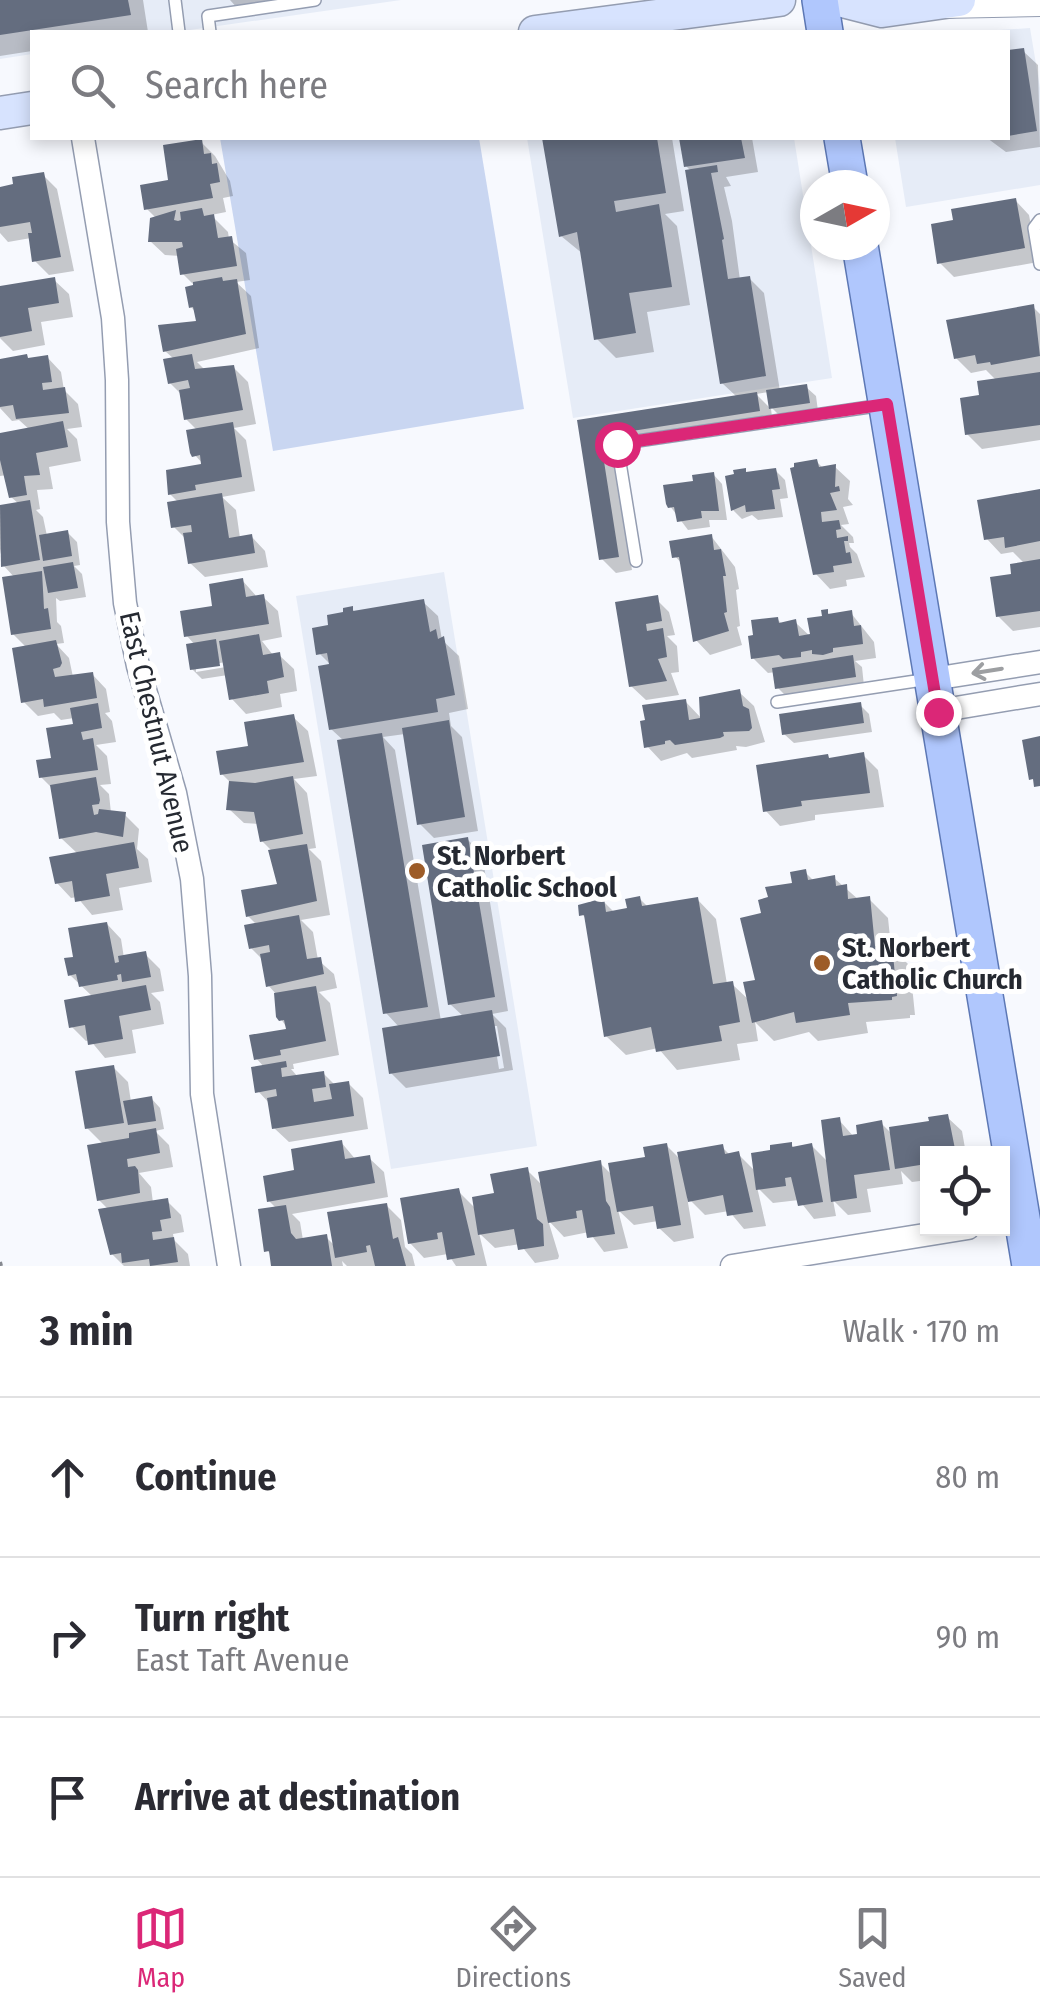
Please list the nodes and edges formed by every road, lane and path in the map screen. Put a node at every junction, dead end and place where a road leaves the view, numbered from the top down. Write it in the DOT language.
graph roads {
  1 [pos="175,0"];
  2 [pos="205,0"];
  3 [pos="315,0"];
  4 [pos="778,0"];
  5 [pos="820,0"];
  6 [pos="839,0"];
  7 [pos="951,2"];
  8 [pos="1040,2"];
  9 [pos="208,16"];
  10 [pos="179,30"];
  11 [pos="210,30"];
  12 [pos="545,30"];
  13 [pos="825,30"];
  14 [pos="30,108"];
  15 [pos="0,112"];
  16 [pos="83,140"];
  17 [pos="842,140"];
  18 [pos="847,170"];
  19 [pos="1040,220"];
  20 [pos="863,260"];
  21 [pos="1040,264"];
  22 [pos="887,404"];
  23 [pos="636,560"];
  24 [pos="1040,662"];
  25 [pos="1040,694"];
  26 [pos="936,695"];
  27 [pos="777,702"];
  28 [pos="1021,1212"];
  29 [pos="920,1236"];
  30 [pos="228,1266"];
  31 [pos="732,1266"];
  32 [pos="1030,1266"];
  1 -- 10 [label="lane"];
  2 -- 9 [label="lane"];
  3 -- 9 [label="lane"];
  4 -- 12 [label="main road"];
  5 -- 13 [label="main road"];
  6 -- 7 [label="main road"];
  7 -- 8 [label="street"];
  9 -- 11 [label="lane"];
  14 -- 15 [label="main road"];
  16 -- 30 [label="street, East Chestnut Avenue"];
  17 -- 18 [label="main road"];
  19 -- 21 [label="lane"];
  20 -- 22 [label="main road"];
  22 -- 23 [label="lane"];
  22 -- 26 [label="main road"];
  24 -- 26 [label="street, one-way"];
  25 -- 26 [label="street"];
  26 -- 27 [label="lane"];
  26 -- 28 [label="main road"];
  28 -- 32 [label="main road"];
  29 -- 31 [label="street"];
}
